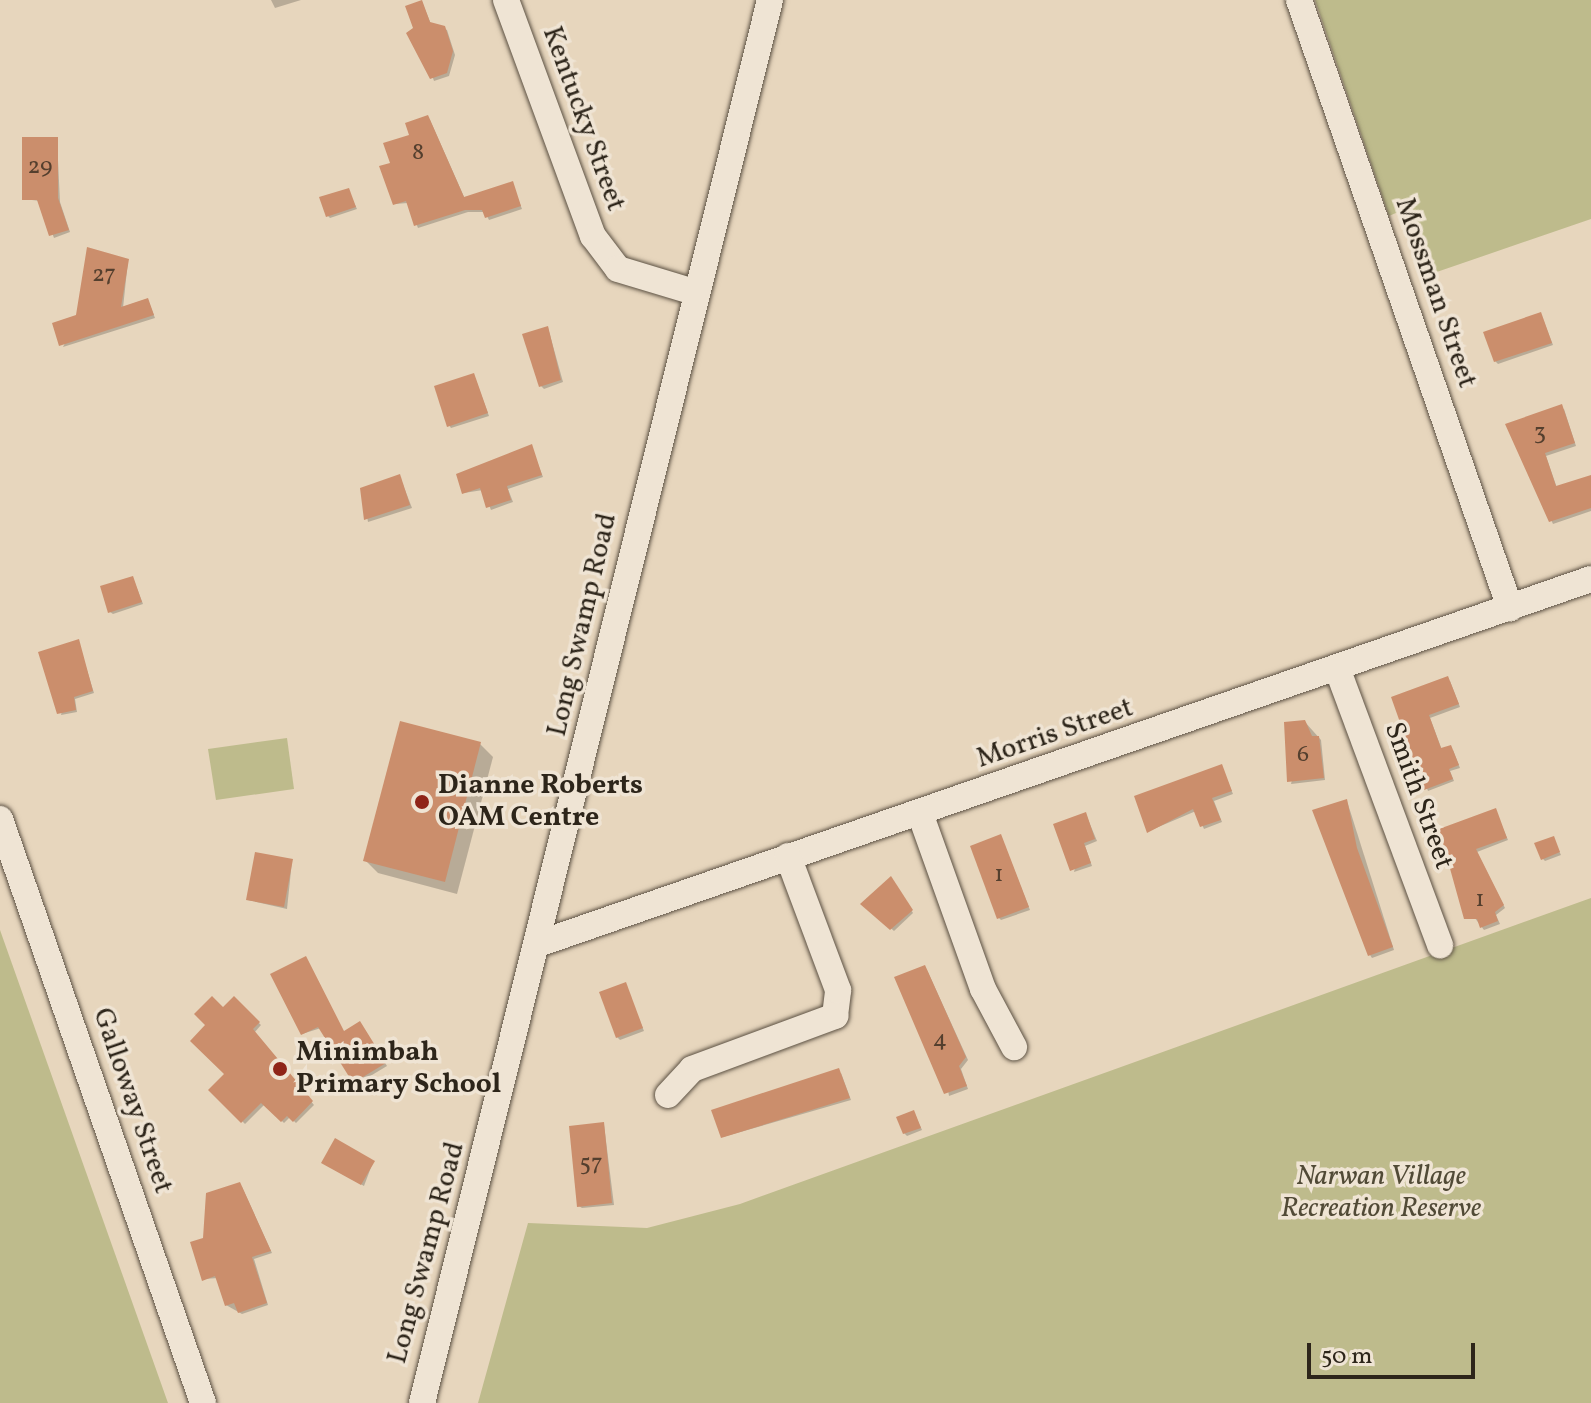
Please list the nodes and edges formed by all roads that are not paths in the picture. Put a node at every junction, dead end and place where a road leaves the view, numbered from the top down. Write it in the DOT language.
graph roads {
  1 [pos="506,0"];
  2 [pos="770,0"];
  3 [pos="1299,0"];
  4 [pos="694,292"];
  5 [pos="1591,579"];
  6 [pos="1510,608"];
  7 [pos="1337,668"];
  8 [pos="921,816"];
  9 [pos="0,819"];
  10 [pos="788,856"];
  11 [pos="538,944"];
  12 [pos="1440,945"];
  13 [pos="1014,1047"];
  14 [pos="668,1095"];
  15 [pos="203,1403"];
  16 [pos="422,1403"];
  1 -- 4 [label="street, Kentucky Street"];
  2 -- 4 [label="street, Long Swamp Road"];
  3 -- 6 [label="street, Mossman Street"];
  4 -- 11 [label="street, Long Swamp Road"];
  5 -- 6 [label="street, Morris Street"];
  6 -- 7 [label="street, Morris Street"];
  7 -- 8 [label="street, Morris Street"];
  7 -- 12 [label="street, Smith Street"];
  8 -- 10 [label="street, Morris Street"];
  8 -- 13 [label="street"];
  9 -- 15 [label="street, Galloway Street"];
  10 -- 11 [label="street, Morris Street"];
  10 -- 14 [label="street"];
  11 -- 16 [label="street, Long Swamp Road"];
}
